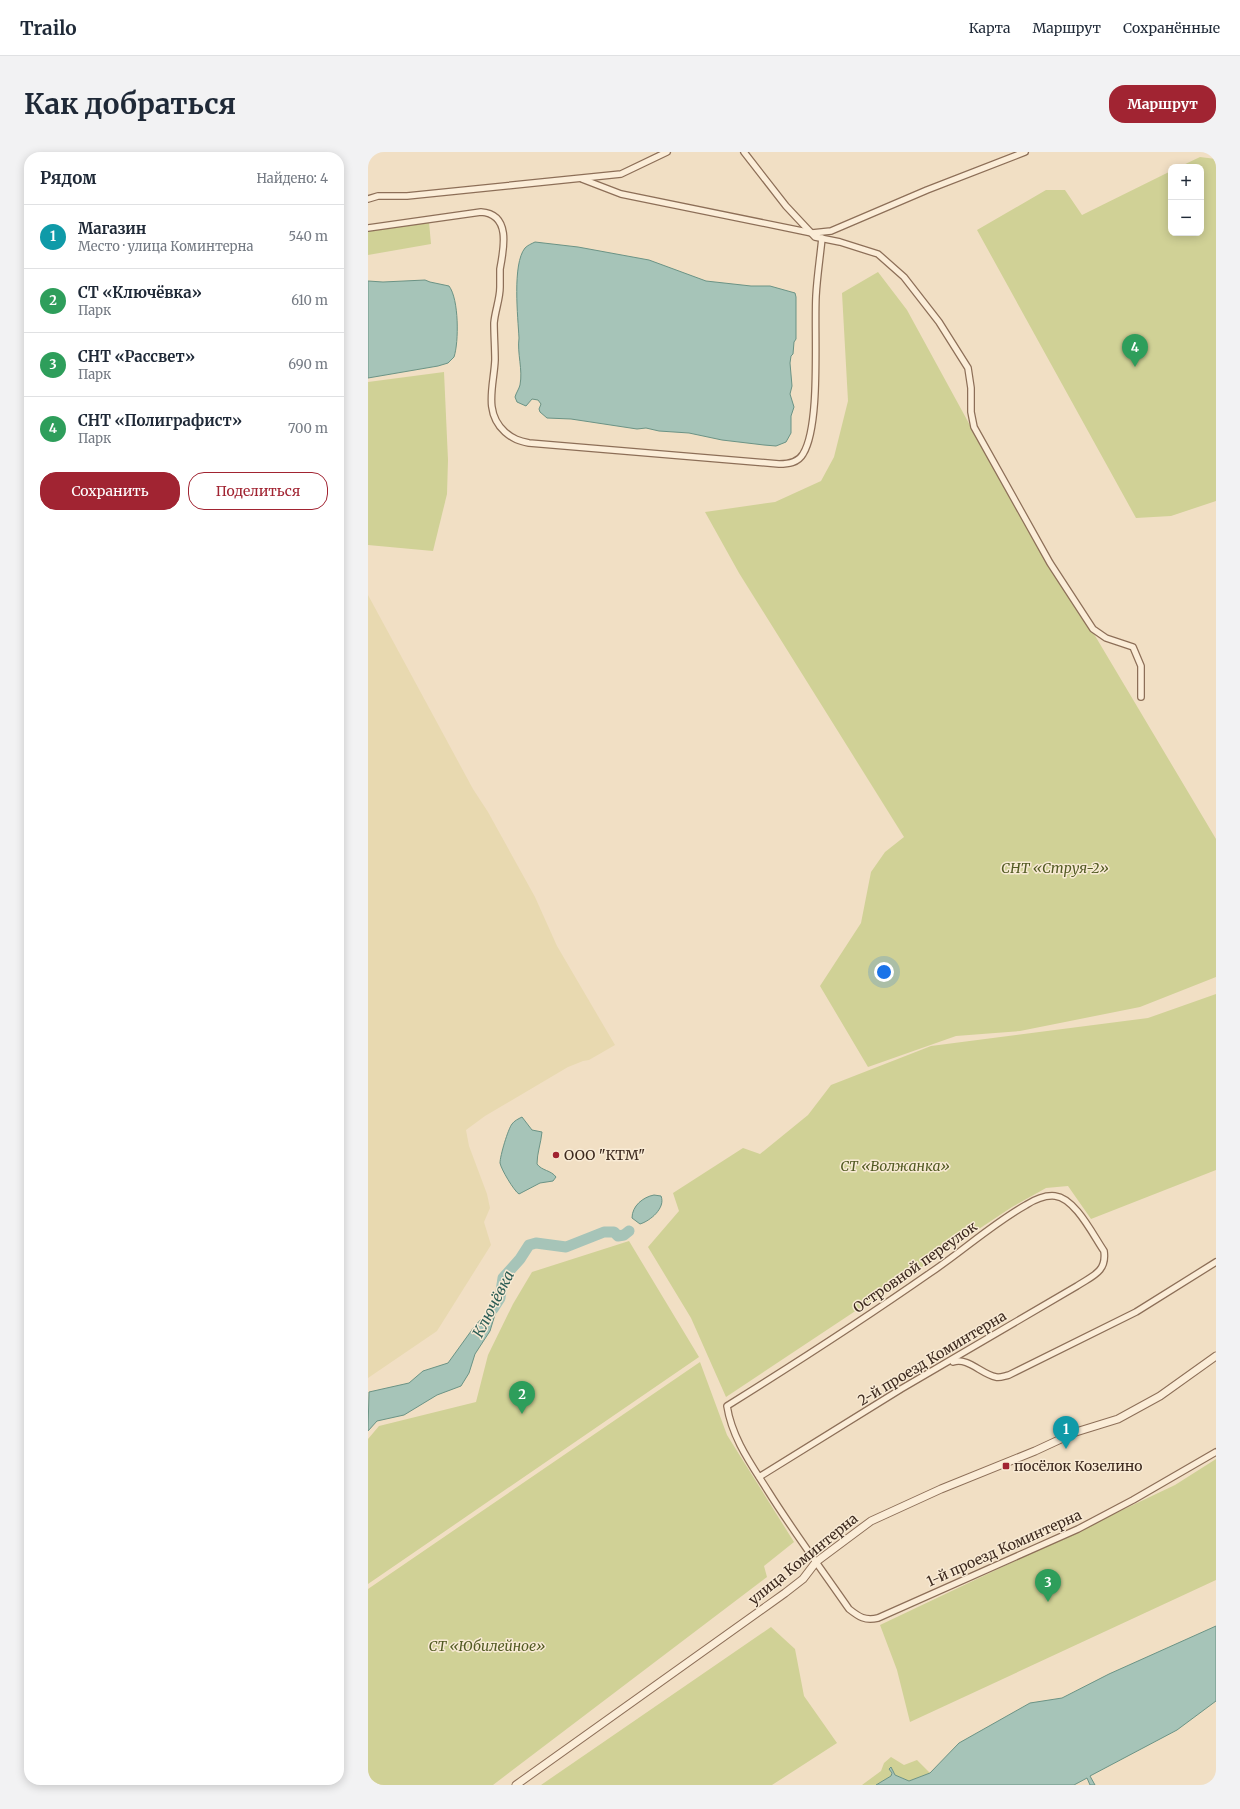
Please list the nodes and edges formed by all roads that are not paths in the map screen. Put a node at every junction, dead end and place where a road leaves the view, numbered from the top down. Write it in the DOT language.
graph roads {
  1 [pos="667,152"];
  2 [pos="744,152"];
  3 [pos="1024,152"];
  4 [pos="582,179"];
  5 [pos="368,199"];
  6 [pos="368,228"];
  7 [pos="812,233"];
  8 [pos="822,238"];
  9 [pos="1141,697"];
  10 [pos="1104,1251"];
  11 [pos="1216,1262"];
  12 [pos="1216,1356"];
  13 [pos="942,1366"];
  14 [pos="727,1406"];
  15 [pos="1216,1452"];
  16 [pos="759,1477"];
  17 [pos="816,1562"];
  18 [pos="516,1785"];
  1 -- 4 [label="street"];
  2 -- 7 [label="street"];
  3 -- 7 [label="street"];
  4 -- 5 [label="street"];
  4 -- 7 [label="street"];
  6 -- 8 [label="street"];
  7 -- 8 [label="street"];
  8 -- 9 [label="street"];
  10 -- 13 [label="street, 2-й проезд Коминтерна"];
  10 -- 14 [label="street, Островной переулок"];
  11 -- 13 [label="street"];
  12 -- 17 [label="street, улица Коминтерна"];
  13 -- 16 [label="street, 2-й проезд Коминтерна"];
  14 -- 16 [label="street, 1-й проезд Коминтерна"];
  15 -- 17 [label="street, 1-й проезд Коминтерна"];
  16 -- 17 [label="street, 1-й проезд Коминтерна"];
  17 -- 18 [label="street, улица Коминтерна"];
}
